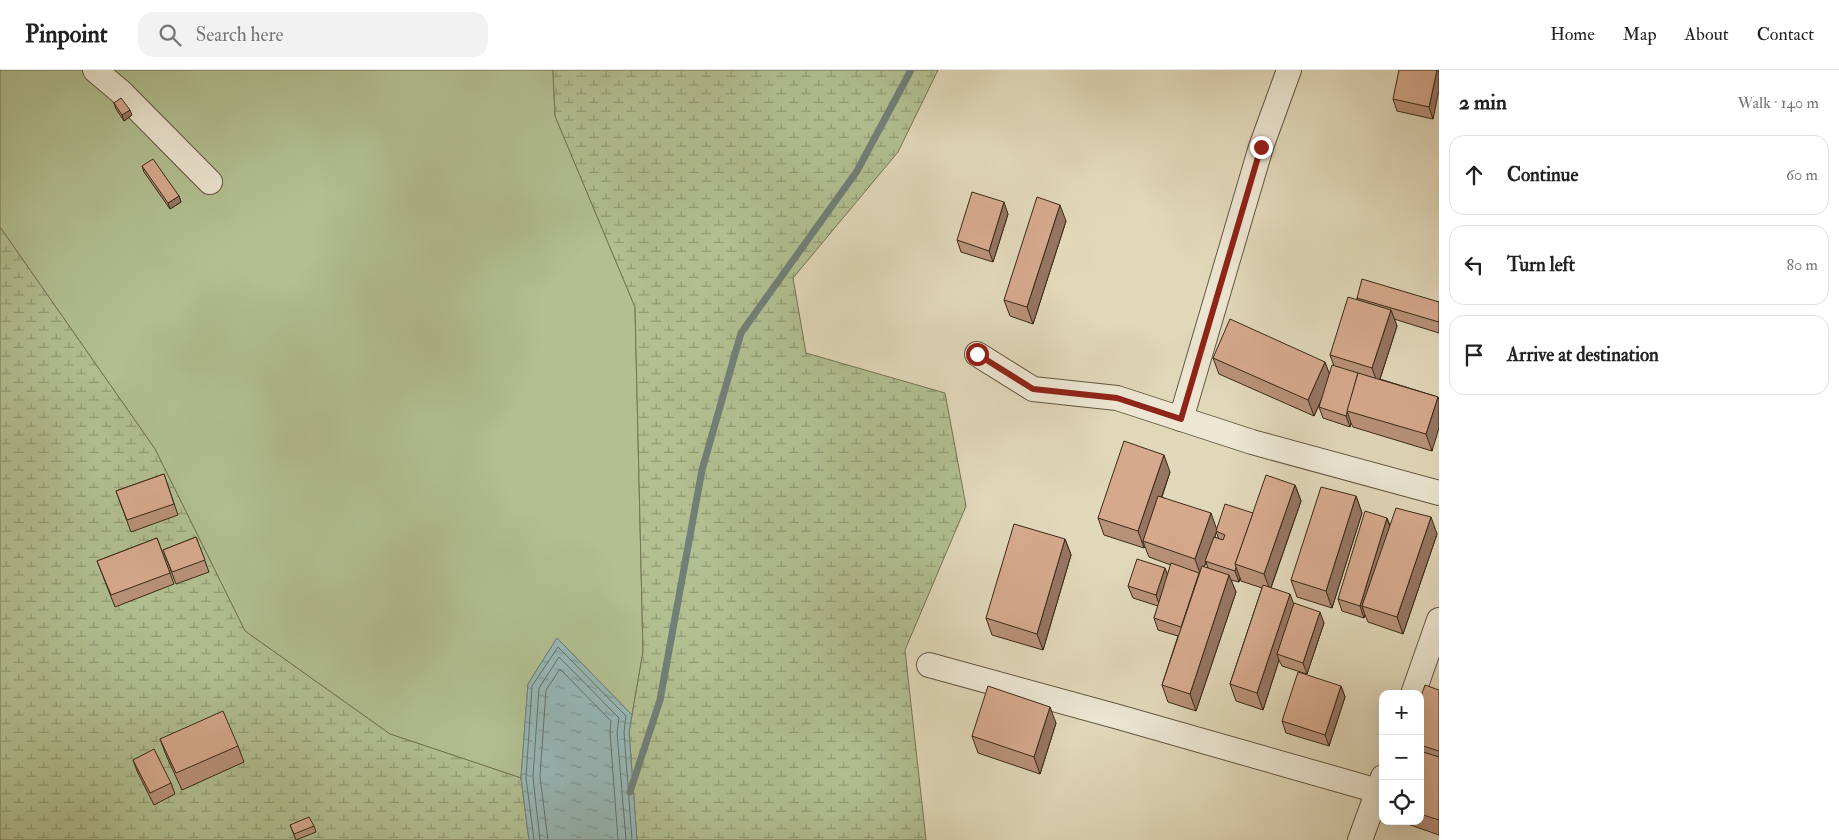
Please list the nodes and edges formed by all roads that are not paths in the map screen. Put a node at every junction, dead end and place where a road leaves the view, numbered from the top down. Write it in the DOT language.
graph roads {
  1 [pos="95,70"];
  2 [pos="1289,70"];
  3 [pos="210,182"];
  4 [pos="977,354"];
  5 [pos="1181,419"];
  6 [pos="1439,493"];
  7 [pos="1439,620"];
  8 [pos="929,665"];
  9 [pos="1413,690"];
  10 [pos="1379,784"];
  11 [pos="1379,787"];
  12 [pos="1360,840"];
  1 -- 3 [label="street"];
  2 -- 5 [label="street"];
  4 -- 5 [label="street"];
  5 -- 6 [label="street"];
  7 -- 9 [label="street"];
  8 -- 10 [label="street"];
  11 -- 12 [label="street"];
}
